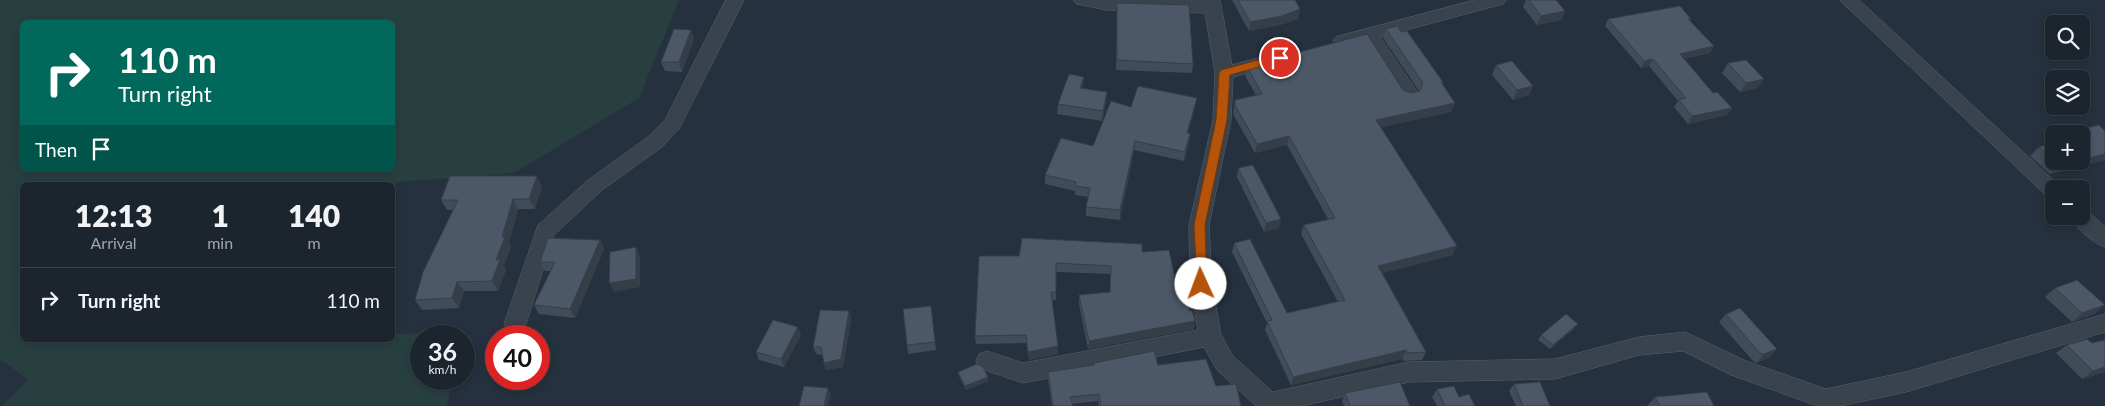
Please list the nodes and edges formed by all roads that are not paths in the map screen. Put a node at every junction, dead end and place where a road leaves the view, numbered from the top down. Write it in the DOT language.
graph roads {
  1 [pos="735,0"];
  2 [pos="1497,0"];
  3 [pos="1849,0"];
  4 [pos="1090,1"];
  5 [pos="1212,3"];
  6 [pos="1369,34"];
  7 [pos="1325,46"];
  8 [pos="1290,55"];
  9 [pos="1224,73"];
  10 [pos="1409,93"];
  11 [pos="2045,183"];
  12 [pos="2090,225"];
  13 [pos="2105,239"];
  14 [pos="2105,323"];
  15 [pos="515,324"];
  16 [pos="1210,338"];
  17 [pos="987,360"];
  18 [pos="1271,405"];
  1 -- 15 [label="street"];
  2 -- 6 [label="street"];
  3 -- 11 [label="street"];
  4 -- 5 [label="street"];
  5 -- 9 [label="street"];
  6 -- 7 [label="street"];
  6 -- 10 [label="street"];
  8 -- 9 [label="street"];
  9 -- 16 [label="street"];
  12 -- 13 [label="street"];
  14 -- 18 [label="street"];
  16 -- 17 [label="street"];
  16 -- 18 [label="street"];
}
